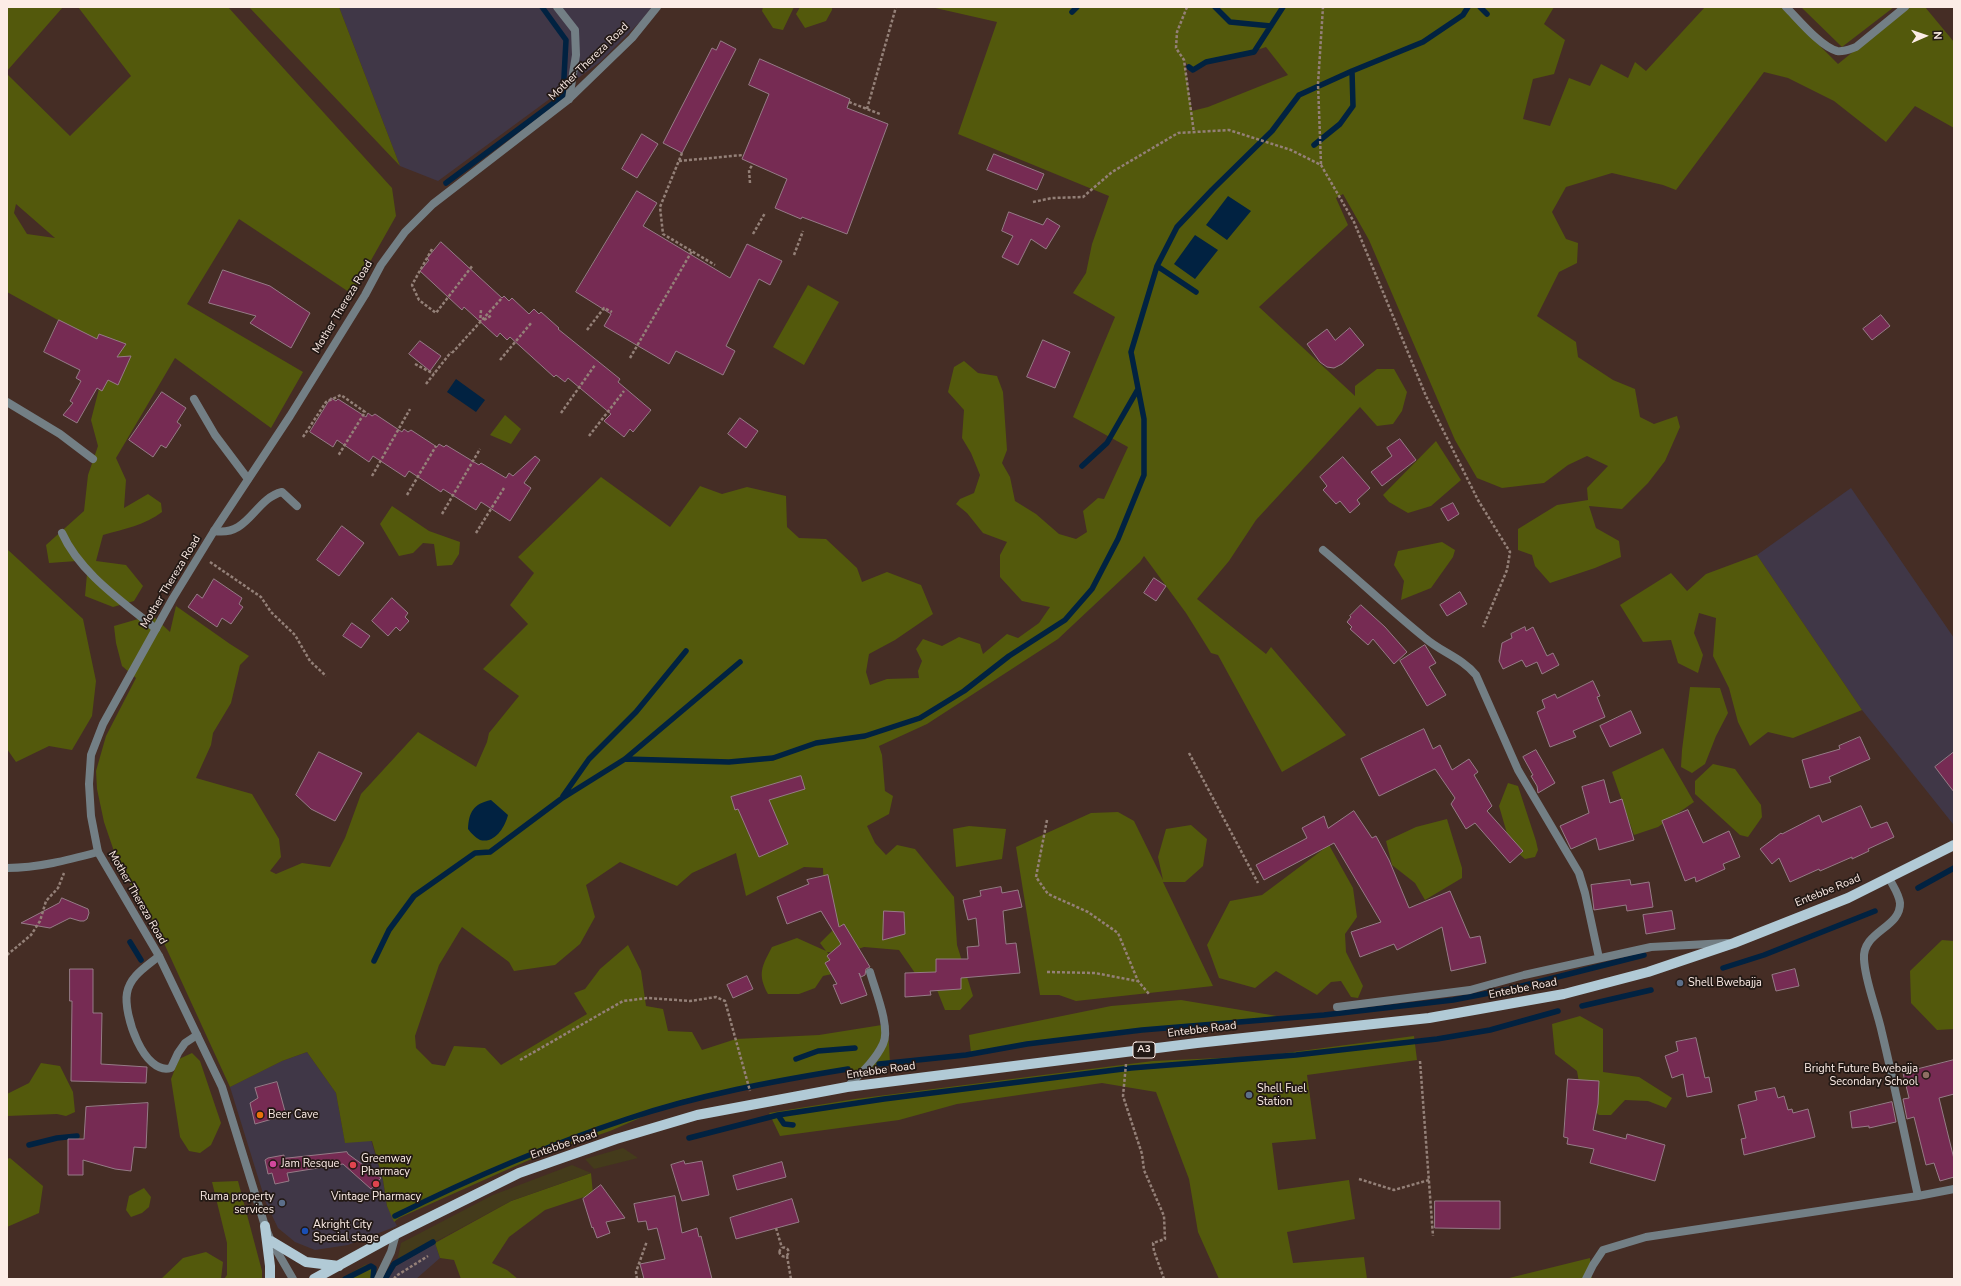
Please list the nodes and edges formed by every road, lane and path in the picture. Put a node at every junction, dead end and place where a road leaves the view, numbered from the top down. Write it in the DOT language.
graph roads {
  1 [pos="557,7"];
  2 [pos="657,7"];
  3 [pos="896,7"];
  4 [pos="1187,7"];
  5 [pos="1323,7"];
  6 [pos="1786,7"];
  7 [pos="1905,7"];
  8 [pos="569,99"];
  9 [pos="849,102"];
  10 [pos="867,108"];
  11 [pos="880,114"];
  12 [pos="1194,133"];
  13 [pos="682,153"];
  14 [pos="743,155"];
  15 [pos="679,161"];
  16 [pos="753,164"];
  17 [pos="1321,164"];
  18 [pos="750,183"];
  19 [pos="1033,202"];
  20 [pos="765,213"];
  21 [pos="803,231"];
  22 [pos="754,234"];
  23 [pos="432,249"];
  24 [pos="692,251"];
  25 [pos="794,255"];
  26 [pos="473,265"];
  27 [pos="715,265"];
  28 [pos="502,298"];
  29 [pos="481,310"];
  30 [pos="612,312"];
  31 [pos="492,315"];
  32 [pos="532,322"];
  33 [pos="480,323"];
  34 [pos="587,330"];
  35 [pos="630,358"];
  36 [pos="500,360"];
  37 [pos="415,364"];
  38 [pos="595,365"];
  39 [pos="434,374"];
  40 [pos="426,384"];
  41 [pos="624,392"];
  42 [pos="194,399"];
  43 [pos="7,402"];
  44 [pos="410,409"];
  45 [pos="561,413"];
  46 [pos="589,436"];
  47 [pos="303,437"];
  48 [pos="436,446"];
  49 [pos="480,449"];
  50 [pos="338,456"];
  51 [pos="92,459"];
  52 [pos="372,476"];
  53 [pos="248,479"];
  54 [pos="504,488"];
  55 [pos="407,495"];
  56 [pos="297,506"];
  57 [pos="442,514"];
  58 [pos="214,531"];
  59 [pos="62,532"];
  60 [pos="476,533"];
  61 [pos="1324,550"];
  62 [pos="200,555"];
  63 [pos="1483,627"];
  64 [pos="156,629"];
  65 [pos="326,676"];
  66 [pos="1189,753"];
  67 [pos="1048,820"];
  68 [pos="1954,845"];
  69 [pos="98,852"];
  70 [pos="69,860"];
  71 [pos="7,868"];
  72 [pos="1889,878"];
  73 [pos="1258,883"];
  74 [pos="1734,943"];
  75 [pos="7,956"];
  76 [pos="159,956"];
  77 [pos="1599,958"];
  78 [pos="870,972"];
  79 [pos="1047,972"];
  80 [pos="1138,981"];
  81 [pos="1149,994"];
  82 [pos="1337,1007"];
  83 [pos="197,1035"];
  84 [pos="520,1060"];
  85 [pos="1420,1061"];
  86 [pos="1126,1065"];
  87 [pos="847,1087"];
  88 [pos="750,1090"];
  89 [pos="1359,1179"];
  90 [pos="1429,1180"];
  91 [pos="1954,1189"];
  92 [pos="1918,1196"];
  93 [pos="265,1226"];
  94 [pos="776,1228"];
  95 [pos="396,1234"];
  96 [pos="1433,1236"];
  97 [pos="647,1240"];
  98 [pos="271,1241"];
  99 [pos="782,1248"];
  100 [pos="428,1256"];
  101 [pos="786,1256"];
  102 [pos="339,1266"];
  103 [pos="270,1279"];
  104 [pos="293,1279"];
  105 [pos="314,1279"];
  106 [pos="378,1279"];
  107 [pos="394,1279"];
  108 [pos="637,1279"];
  109 [pos="791,1279"];
  110 [pos="1164,1279"];
  111 [pos="1586,1279"];
  1 -- 8 [label="street"];
  2 -- 8 [label="street, Mother Thereza Road"];
  3 -- 10 [label="path"];
  4 -- 12 [label="path"];
  5 -- 17 [label="path"];
  6 -- 7 [label="street"];
  8 -- 53 [label="street, Mother Thereza Road"];
  9 -- 10 [label="path"];
  10 -- 11 [label="path"];
  12 -- 17 [label="path"];
  12 -- 19 [label="path"];
  13 -- 15 [label="path"];
  14 -- 15 [label="path"];
  15 -- 24 [label="path"];
  16 -- 18 [label="path"];
  17 -- 63 [label="path"];
  20 -- 22 [label="path"];
  21 -- 25 [label="path"];
  23 -- 26 [label="path"];
  24 -- 27 [label="path"];
  24 -- 35 [label="path"];
  28 -- 33 [label="path"];
  29 -- 33 [label="path"];
  30 -- 34 [label="path"];
  31 -- 33 [label="path"];
  32 -- 36 [label="path"];
  33 -- 39 [label="path"];
  37 -- 39 [label="path"];
  38 -- 45 [label="path"];
  39 -- 40 [label="path"];
  41 -- 46 [label="path"];
  42 -- 53 [label="street"];
  43 -- 51 [label="street"];
  44 -- 52 [label="path"];
  47 -- 50 [label="path"];
  48 -- 55 [label="path"];
  49 -- 57 [label="path"];
  53 -- 58 [label="street, Mother Thereza Road"];
  54 -- 60 [label="path"];
  56 -- 58 [label="street"];
  58 -- 62 [label="street, Mother Thereza Road"];
  59 -- 64 [label="street"];
  61 -- 77 [label="street"];
  62 -- 64 [label="street, Mother Thereza Road"];
  62 -- 65 [label="path"];
  64 -- 69 [label="street, Mother Thereza Road"];
  66 -- 73 [label="path"];
  67 -- 80 [label="path"];
  68 -- 72 [label="main road, Entebbe Road / A3"];
  69 -- 70 [label="street"];
  69 -- 76 [label="street, Mother Thereza Road"];
  70 -- 71 [label="street"];
  70 -- 75 [label="path"];
  72 -- 74 [label="main road, Entebbe Road / A3"];
  72 -- 92 [label="street"];
  74 -- 77 [label="street"];
  74 -- 87 [label="main road, Entebbe Road / A3"];
  76 -- 83 [label="street, Mother Thereza Road"];
  76 -- 83 [label="street"];
  77 -- 82 [label="street"];
  78 -- 87 [label="street"];
  79 -- 80 [label="path"];
  80 -- 81 [label="path"];
  83 -- 93 [label="street, Mother Thereza Road"];
  84 -- 88 [label="path"];
  85 -- 90 [label="path"];
  86 -- 110 [label="path"];
  87 -- 95 [label="main road, Entebbe Road / A3"];
  89 -- 90 [label="path"];
  90 -- 96 [label="path"];
  91 -- 92 [label="street"];
  92 -- 111 [label="street"];
  93 -- 98 [label="street, Mother Thereza Road"];
  93 -- 103 [label="main road"];
  94 -- 99 [label="path"];
  95 -- 102 [label="main road, Entebbe Road / A3"];
  95 -- 106 [label="street"];
  97 -- 108 [label="path"];
  98 -- 102 [label="main road"];
  98 -- 104 [label="street, Mother Thereza Road"];
  99 -- 101 [label="path"];
  99 -- 101 [label="path"];
  100 -- 107 [label="path"];
  101 -- 109 [label="path"];
  102 -- 105 [label="main road, A3"];
}
